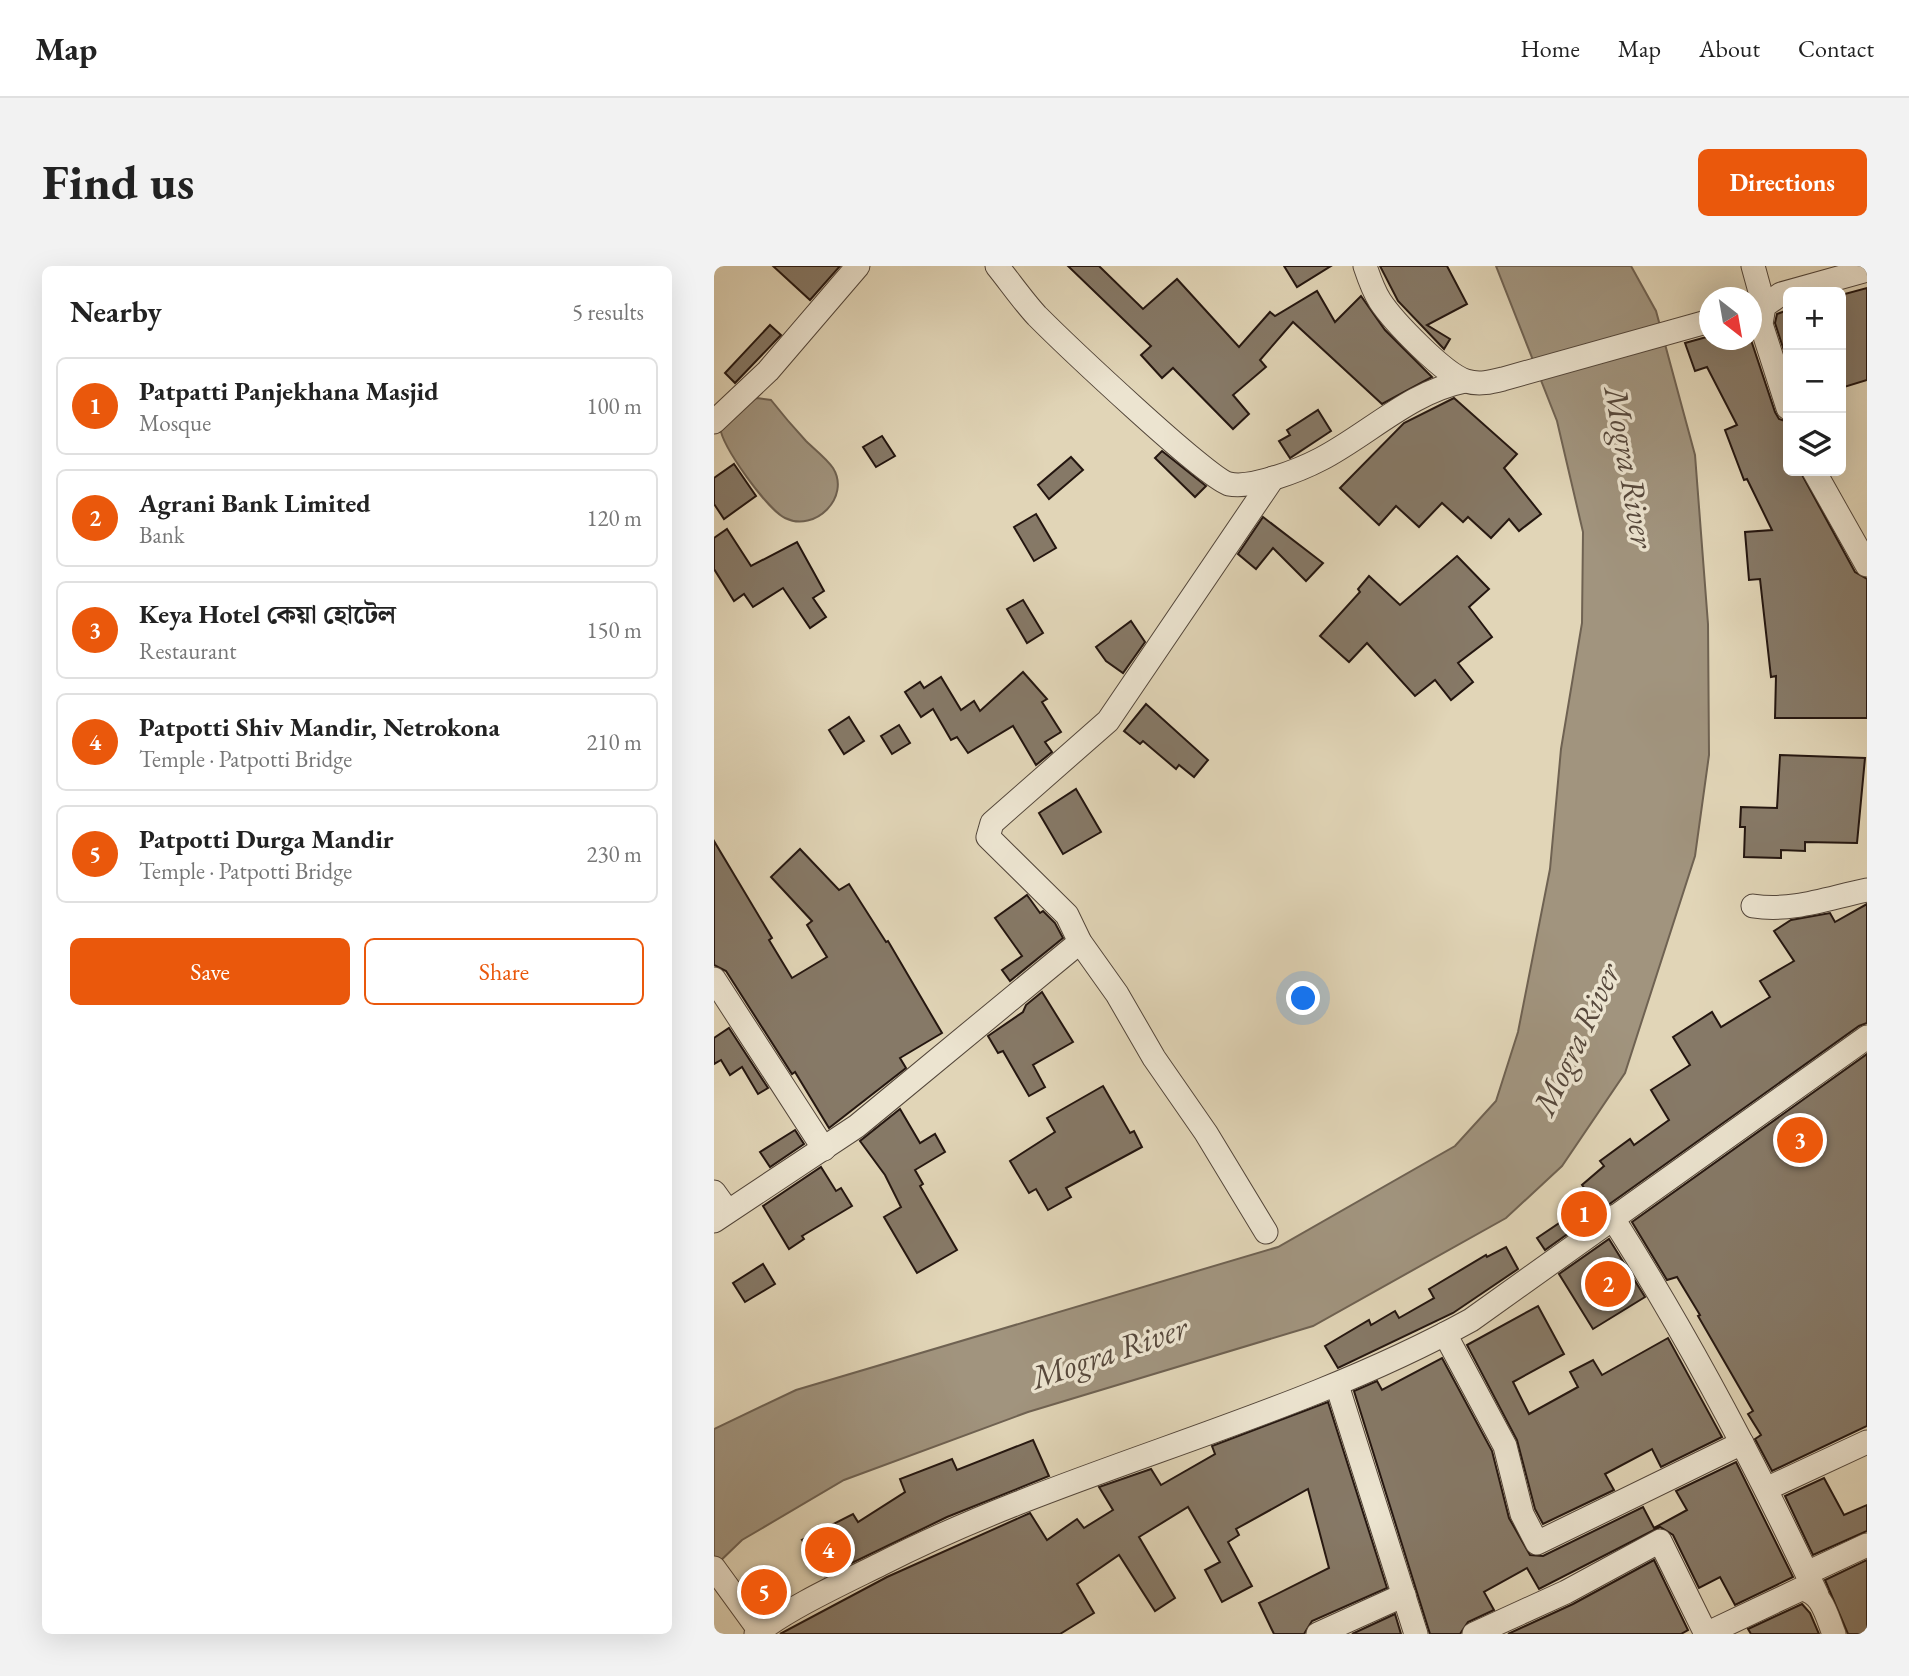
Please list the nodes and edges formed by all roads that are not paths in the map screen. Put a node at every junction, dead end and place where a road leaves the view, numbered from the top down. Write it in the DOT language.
graph roads {
  1 [pos="858,266"];
  2 [pos="998,266"];
  3 [pos="1365,266"];
  4 [pos="1753,266"];
  5 [pos="1867,271"];
  6 [pos="1756,287"];
  7 [pos="1762,306"];
  8 [pos="1699,324"];
  9 [pos="1762,327"];
  10 [pos="1465,381"];
  11 [pos="1783,392"];
  12 [pos="714,422"];
  13 [pos="1817,476"];
  14 [pos="1273,478"];
  15 [pos="1867,565"];
  16 [pos="1867,890"];
  17 [pos="1753,906"];
  18 [pos="1080,942"];
  19 [pos="714,979"];
  20 [pos="1867,1037"];
  21 [pos="824,1149"];
  22 [pos="718,1208"];
  23 [pos="1612,1217"];
  24 [pos="1266,1232"];
  25 [pos="1445,1334"];
  26 [pos="1337,1385"];
  27 [pos="1742,1443"];
  28 [pos="1867,1443"];
  29 [pos="1766,1489"];
  30 [pos="1867,1545"];
  31 [pos="714,1568"];
  32 [pos="1807,1573"];
  33 [pos="1404,1595"];
  34 [pos="1817,1595"];
  35 [pos="756,1628"];
  36 [pos="1318,1634"];
  37 [pos="1416,1634"];
  38 [pos="1474,1634"];
  39 [pos="1706,1634"];
  40 [pos="1834,1634"];
  1 -- 12 [label="street"];
  2 -- 14 [label="street"];
  3 -- 10 [label="street"];
  4 -- 6 [label="street"];
  5 -- 7 [label="street"];
  8 -- 10 [label="street"];
  9 -- 11 [label="street"];
  10 -- 14 [label="street"];
  13 -- 15 [label="street"];
  14 -- 18 [label="street"];
  16 -- 17 [label="street"];
  18 -- 21 [label="street"];
  18 -- 24 [label="street"];
  19 -- 21 [label="street"];
  20 -- 23 [label="street"];
  21 -- 22 [label="street"];
  23 -- 25 [label="street"];
  23 -- 27 [label="street"];
  25 -- 26 [label="street"];
  25 -- 27 [label="street"];
  26 -- 33 [label="street"];
  26 -- 35 [label="street"];
  27 -- 29 [label="street"];
  28 -- 29 [label="street"];
  29 -- 32 [label="street"];
  30 -- 32 [label="street"];
  31 -- 35 [label="street"];
  32 -- 34 [label="street"];
  33 -- 36 [label="street"];
  33 -- 37 [label="street"];
  34 -- 39 [label="street"];
  34 -- 40 [label="street"];
  38 -- 39 [label="street"];
}
